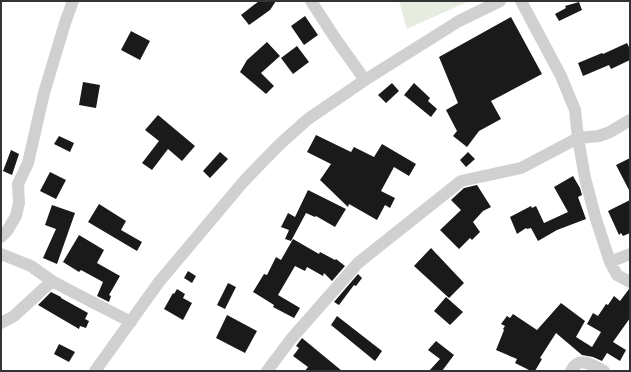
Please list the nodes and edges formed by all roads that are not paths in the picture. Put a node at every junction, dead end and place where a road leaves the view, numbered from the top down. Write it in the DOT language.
graph roads {
  1 [pos="73,1"];
  2 [pos="311,1"];
  3 [pos="500,1"];
  4 [pos="521,1"];
  5 [pos="365,80"];
  6 [pos="630,120"];
  7 [pos="578,138"];
  8 [pos="1,237"];
  9 [pos="1,254"];
  10 [pos="630,254"];
  11 [pos="610,262"];
  12 [pos="52,281"];
  13 [pos="630,282"];
  14 [pos="131,322"];
  15 [pos="1,323"];
  16 [pos="95,371"];
  17 [pos="267,371"];
  18 [pos="571,371"];
  19 [pos="604,371"];
  1 -- 8 [label="street"];
  2 -- 5 [label="street"];
  3 -- 5 [label="street"];
  4 -- 7 [label="street"];
  5 -- 14 [label="street"];
  6 -- 7 [label="street"];
  7 -- 11 [label="street"];
  7 -- 17 [label="street"];
  9 -- 12 [label="street"];
  10 -- 11 [label="street"];
  11 -- 13 [label="street"];
  12 -- 14 [label="street"];
  12 -- 15 [label="street"];
  14 -- 16 [label="street"];
  18 -- 19 [label="street"];
}
